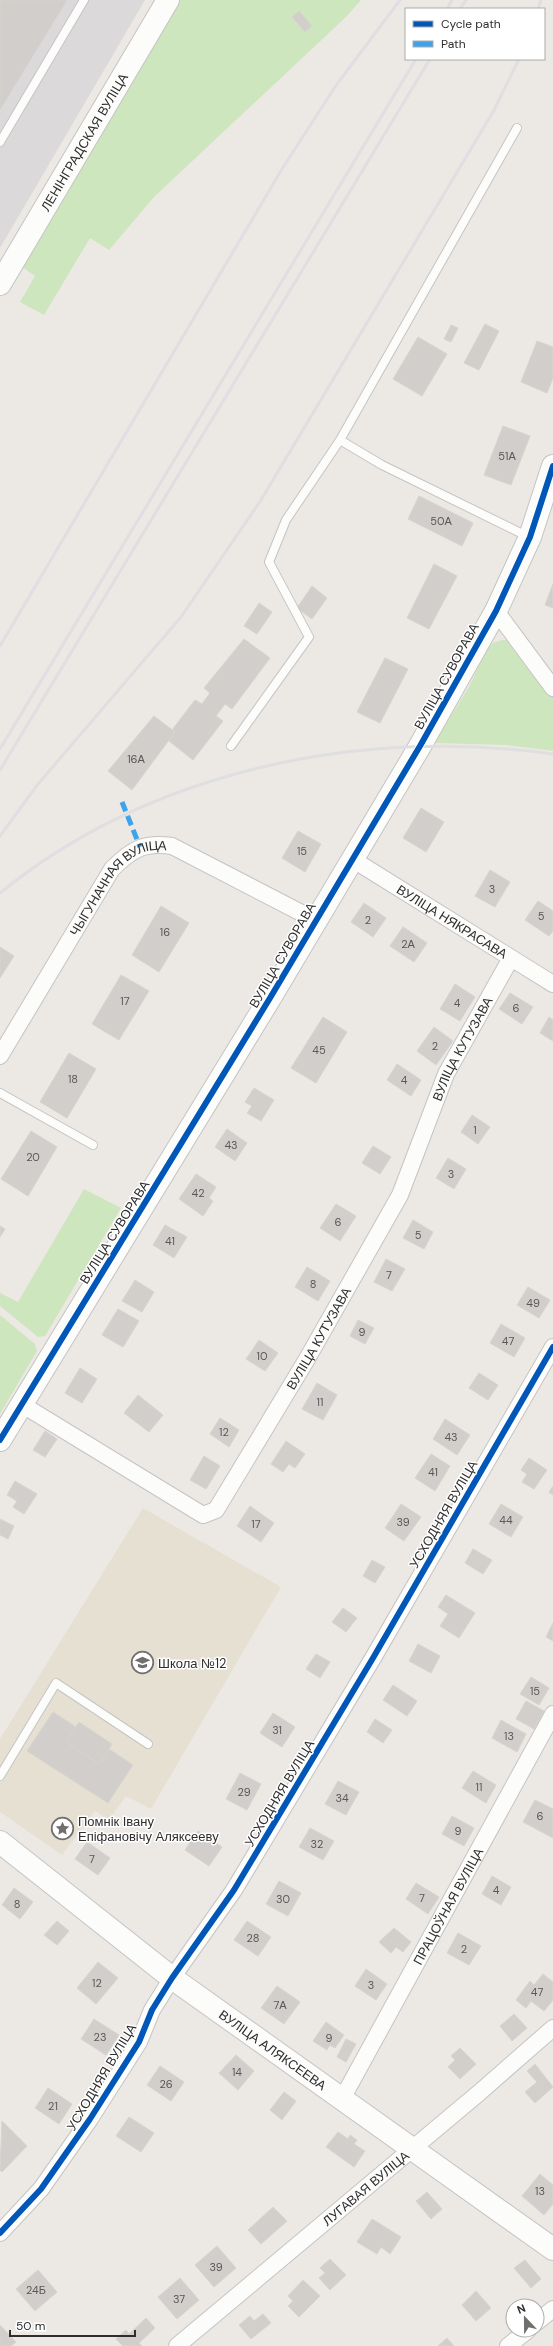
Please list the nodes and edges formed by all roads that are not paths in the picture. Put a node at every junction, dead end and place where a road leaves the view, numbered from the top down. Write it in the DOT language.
graph roads {
  1 [pos="84,0"];
  2 [pos="168,0"];
  3 [pos="517,128"];
  4 [pos="0,142"];
  5 [pos="0,284"];
  6 [pos="340,440"];
  7 [pos="553,466"];
  8 [pos="530,537"];
  9 [pos="496,610"];
  10 [pos="553,688"];
  11 [pos="231,746"];
  12 [pos="352,858"];
  13 [pos="315,920"];
  14 [pos="511,958"];
  15 [pos="553,984"];
  16 [pos="0,1056"];
  17 [pos="0,1093"];
  18 [pos="93,1145"];
  19 [pos="553,1347"];
  20 [pos="21,1404"];
  21 [pos="0,1440"];
  22 [pos="553,1714"];
  23 [pos="148,1744"];
  24 [pos="0,1776"];
  25 [pos="0,1842"];
  26 [pos="172,1978"];
  27 [pos="553,2028"];
  28 [pos="342,2099"];
  29 [pos="412,2150"];
  30 [pos="0,2234"];
  31 [pos="553,2249"];
  32 [pos="553,2309"];
  33 [pos="545,2316"];
  34 [pos="518,2338"];
  35 [pos="177,2346"];
  36 [pos="508,2346"];
  1 -- 4 [label="lane"];
  2 -- 5 [label="street, ЛЕНІНГРАДСКАЯ ВУЛІЦА"];
  3 -- 6 [label="lane"];
  6 -- 8 [label="lane"];
  6 -- 11 [label="lane"];
  7 -- 8 [label="street, ВУЛІЦА СУВОРАВА"];
  8 -- 9 [label="street, ВУЛІЦА СУВОРАВА"];
  9 -- 10 [label="street"];
  9 -- 12 [label="street, ВУЛІЦА СУВОРАВА"];
  12 -- 13 [label="street, ВУЛІЦА СУВОРАВА"];
  12 -- 14 [label="street, ВУЛІЦА НЯКРАСАВА"];
  13 -- 16 [label="street, ЧЫГУНАЧНАЯ ВУЛІЦА"];
  13 -- 20 [label="street, ВУЛІЦА СУВОРАВА"];
  14 -- 15 [label="street, ВУЛІЦА НЯКРАСАВА"];
  14 -- 20 [label="street, ВУЛІЦА КУТУЗАВА"];
  17 -- 18 [label="lane"];
  19 -- 26 [label="street, УСХОДНЯЯ ВУЛІЦА"];
  20 -- 21 [label="street, ВУЛІЦА СУВОРАВА"];
  22 -- 28 [label="street, ПРАЦОЎНАЯ ВУЛІЦА"];
  23 -- 24 [label="lane"];
  25 -- 26 [label="street, ВУЛІЦА АЛЯКСЕЕВА"];
  26 -- 28 [label="street, ВУЛІЦА АЛЯКСЕЕВА"];
  26 -- 30 [label="street, УСХОДНЯЯ ВУЛІЦА"];
  27 -- 29 [label="street, ЛУГАВАЯ ВУЛІЦА"];
  28 -- 29 [label="street, ВУЛІЦА АЛЯКСЕЕВА"];
  29 -- 31 [label="street, ВУЛІЦА АЛЯКСЕЕВА"];
  29 -- 35 [label="street, ЛУГАВАЯ ВУЛІЦА"];
  32 -- 33 [label="street"];
  34 -- 36 [label="street"];
}
